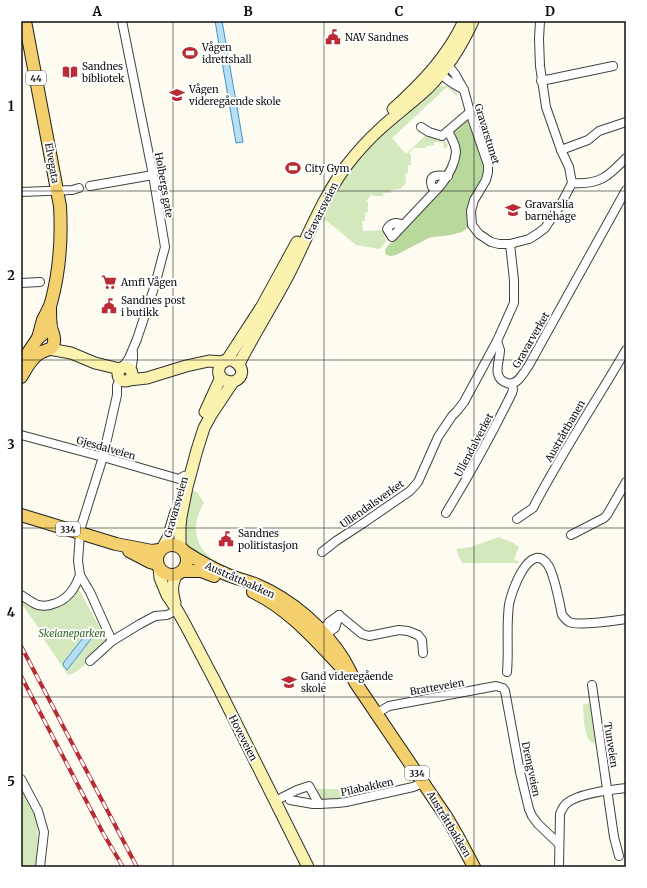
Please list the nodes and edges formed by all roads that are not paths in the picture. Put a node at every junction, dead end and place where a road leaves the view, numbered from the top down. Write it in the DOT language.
graph roads {
  1 [pos="25,21"];
  2 [pos="122,21"];
  3 [pos="464,21"];
  4 [pos="474,21"];
  5 [pos="540,21"];
  6 [pos="613,66"];
  7 [pos="442,68"];
  8 [pos="542,81"];
  9 [pos="470,112"];
  10 [pos="626,122"];
  11 [pos="421,127"];
  12 [pos="448,131"];
  13 [pos="561,150"];
  14 [pos="626,158"];
  15 [pos="152,175"];
  16 [pos="572,183"];
  17 [pos="90,186"];
  18 [pos="79,188"];
  19 [pos="626,190"];
  20 [pos="57,191"];
  21 [pos="21,192"];
  22 [pos="392,237"];
  23 [pos="510,244"];
  24 [pos="40,282"];
  25 [pos="21,283"];
  26 [pos="50,305"];
  27 [pos="54,337"];
  28 [pos="37,338"];
  29 [pos="497,341"];
  30 [pos="47,350"];
  31 [pos="626,350"];
  32 [pos="71,353"];
  33 [pos="225,361"];
  34 [pos="21,363"];
  35 [pos="193,364"];
  36 [pos="239,364"];
  37 [pos="125,375"];
  38 [pos="220,376"];
  39 [pos="21,377"];
  40 [pos="233,382"];
  41 [pos="512,384"];
  42 [pos="21,435"];
  43 [pos="104,457"];
  44 [pos="179,477"];
  45 [pos="626,482"];
  46 [pos="446,513"];
  47 [pos="21,515"];
  48 [pos="517,519"];
  49 [pos="81,530"];
  50 [pos="571,535"];
  51 [pos="116,544"];
  52 [pos="161,549"];
  53 [pos="182,549"];
  54 [pos="322,552"];
  55 [pos="158,566"];
  56 [pos="180,572"];
  57 [pos="80,575"];
  58 [pos="21,595"];
  59 [pos="177,610"];
  60 [pos="626,619"];
  61 [pos="321,636"];
  62 [pos="112,641"];
  63 [pos="423,653"];
  64 [pos="90,661"];
  65 [pos="507,672"];
  66 [pos="592,685"];
  67 [pos="503,688"];
  68 [pos="377,713"];
  69 [pos="21,779"];
  70 [pos="418,785"];
  71 [pos="626,788"];
  72 [pos="608,791"];
  73 [pos="290,800"];
  74 [pos="275,801"];
  75 [pos="318,804"];
  76 [pos="559,844"];
  77 [pos="619,856"];
  78 [pos="40,867"];
  79 [pos="308,867"];
  80 [pos="474,867"];
  81 [pos="559,867"];
  1 -- 20 [label="main road, Elvegata / 44"];
  2 -- 15 [label="street, Holbergs gate"];
  3 -- 7 [label="main road, Gravarsveien"];
  4 -- 7 [label="main road, Gravarsveien"];
  5 -- 8 [label="street"];
  6 -- 8 [label="street"];
  7 -- 9 [label="street, Gravarstunet"];
  7 -- 33 [label="main road, Gravarsveien"];
  7 -- 36 [label="main road, Gravarsveien"];
  8 -- 13 [label="street"];
  9 -- 12 [label="street"];
  9 -- 23 [label="street, Gravarstunet"];
  10 -- 13 [label="street"];
  11 -- 12 [label="street"];
  12 -- 22 [label="street"];
  13 -- 16 [label="street"];
  14 -- 16 [label="street"];
  15 -- 17 [label="street"];
  15 -- 37 [label="street, Holbergs gate"];
  16 -- 23 [label="street, Gravarstunet"];
  18 -- 20 [label="street"];
  19 -- 41 [label="street, Gravarverket"];
  20 -- 21 [label="street"];
  20 -- 26 [label="main road, Elvegata / 44"];
  23 -- 29 [label="street"];
  24 -- 25 [label="street"];
  26 -- 27 [label="main road, Elvegata / 44"];
  26 -- 28 [label="main road, Elvegata / 44"];
  27 -- 28 [label="main road"];
  27 -- 30 [label="main road"];
  27 -- 32 [label="main road"];
  28 -- 30 [label="main road"];
  28 -- 34 [label="main road, Elvegata / 44"];
  29 -- 41 [label="street, Gravarverket"];
  29 -- 54 [label="street, Ullendalsverket"];
  30 -- 32 [label="main road"];
  30 -- 39 [label="main road"];
  31 -- 48 [label="street, Austråttbanen"];
  32 -- 37 [label="main road"];
  33 -- 35 [label="main road"];
  33 -- 36 [label="main road"];
  33 -- 38 [label="main road"];
  35 -- 37 [label="main road"];
  35 -- 38 [label="main road"];
  36 -- 40 [label="main road"];
  37 -- 43 [label="street"];
  38 -- 40 [label="main road"];
  38 -- 44 [label="main road, Gravarsveien"];
  40 -- 53 [label="main road, Gravarsveien"];
  41 -- 46 [label="street, Ullendalverket"];
  42 -- 43 [label="street, Gjesdalveien"];
  43 -- 44 [label="street, Gjesdalveien"];
  43 -- 49 [label="street"];
  44 -- 52 [label="main road, Gravarsveien"];
  45 -- 50 [label="street"];
  47 -- 49 [label="main road, 334"];
  49 -- 51 [label="main road, 334"];
  49 -- 57 [label="street"];
  51 -- 52 [label="main road, 334"];
  51 -- 55 [label="main road, 334"];
  52 -- 53 [label="main road, 334"];
  52 -- 55 [label="main road"];
  53 -- 56 [label="main road"];
  53 -- 61 [label="main road, Austråttbakken / 334"];
  55 -- 56 [label="main road, 334"];
  55 -- 59 [label="main road, Hoveveien"];
  56 -- 59 [label="main road, Hoveveien"];
  56 -- 61 [label="main road, Austråttbakken / 334"];
  57 -- 58 [label="street"];
  57 -- 62 [label="street"];
  59 -- 62 [label="street"];
  59 -- 74 [label="main road, Hoveveien"];
  60 -- 65 [label="street"];
  61 -- 63 [label="street"];
  61 -- 68 [label="main road, Austråttbakken / 334"];
  62 -- 64 [label="street"];
  66 -- 72 [label="street, Tunveien"];
  67 -- 68 [label="street, Bratteveien"];
  67 -- 76 [label="street, Drengveien"];
  68 -- 80 [label="main road, Austråttbakken / 334"];
  69 -- 78 [label="street"];
  70 -- 75 [label="street, Pilabakken"];
  71 -- 72 [label="street"];
  72 -- 76 [label="street"];
  72 -- 77 [label="street, Tunveien"];
  73 -- 75 [label="street, Pilabakken"];
  74 -- 75 [label="street"];
  74 -- 79 [label="main road, Hoveveien"];
  76 -- 81 [label="street"];
}
